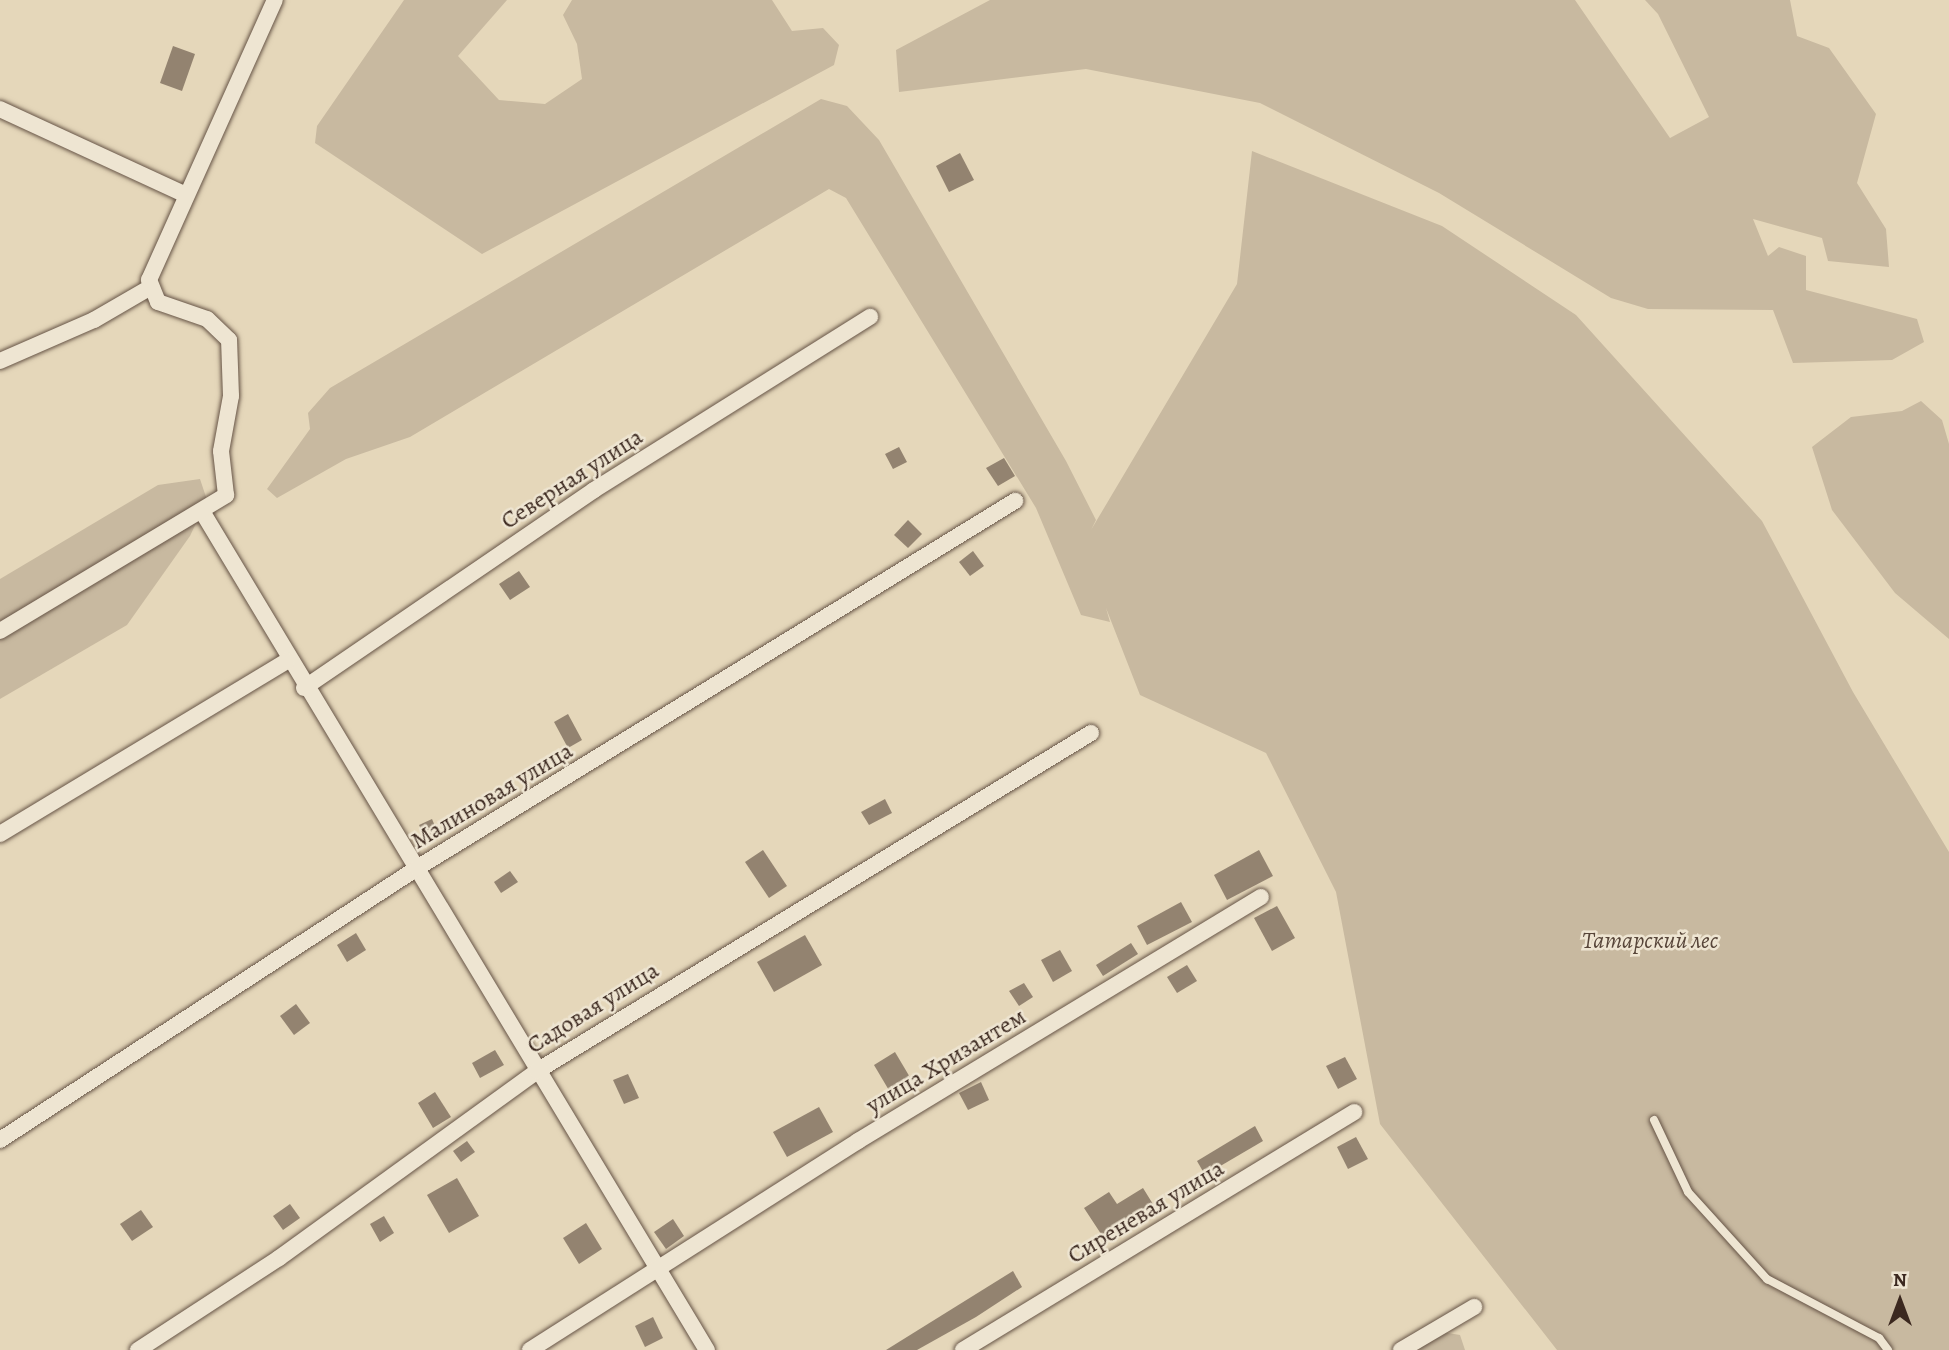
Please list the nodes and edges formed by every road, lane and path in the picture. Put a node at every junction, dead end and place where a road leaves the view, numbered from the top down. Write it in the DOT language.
graph roads {
  1 [pos="275,0"];
  2 [pos="0,109"];
  3 [pos="184,194"];
  4 [pos="149,288"];
  5 [pos="870,317"];
  6 [pos="0,361"];
  7 [pos="1015,501"];
  8 [pos="203,513"];
  9 [pos="0,631"];
  10 [pos="287,661"];
  11 [pos="304,688"];
  12 [pos="1091,733"];
  13 [pos="0,834"];
  14 [pos="417,868"];
  15 [pos="1261,897"];
  16 [pos="537,1071"];
  17 [pos="1354,1112"];
  18 [pos="1654,1120"];
  19 [pos="0,1140"];
  20 [pos="659,1272"];
  21 [pos="1474,1307"];
  22 [pos="138,1350"];
  23 [pos="530,1350"];
  24 [pos="707,1350"];
  25 [pos="963,1350"];
  26 [pos="1401,1350"];
  27 [pos="1888,1350"];
  1 -- 3 [label="street"];
  2 -- 3 [label="street"];
  3 -- 4 [label="street"];
  4 -- 6 [label="street"];
  4 -- 8 [label="street"];
  5 -- 11 [label="street, Северная улица"];
  7 -- 14 [label="street, Малиновая улица"];
  8 -- 9 [label="street"];
  8 -- 10 [label="street"];
  10 -- 11 [label="street"];
  10 -- 13 [label="street"];
  11 -- 14 [label="street"];
  12 -- 16 [label="street, Садовая улица"];
  14 -- 16 [label="street"];
  14 -- 19 [label="street, Малиновая улица"];
  15 -- 20 [label="street, улица Хризантем"];
  16 -- 20 [label="street"];
  16 -- 22 [label="street, Садовая улица"];
  17 -- 25 [label="street, Сиреневая улица"];
  18 -- 27 [label="lane"];
  20 -- 23 [label="street, улица Хризантем"];
  20 -- 24 [label="street"];
  21 -- 26 [label="street"];
}
